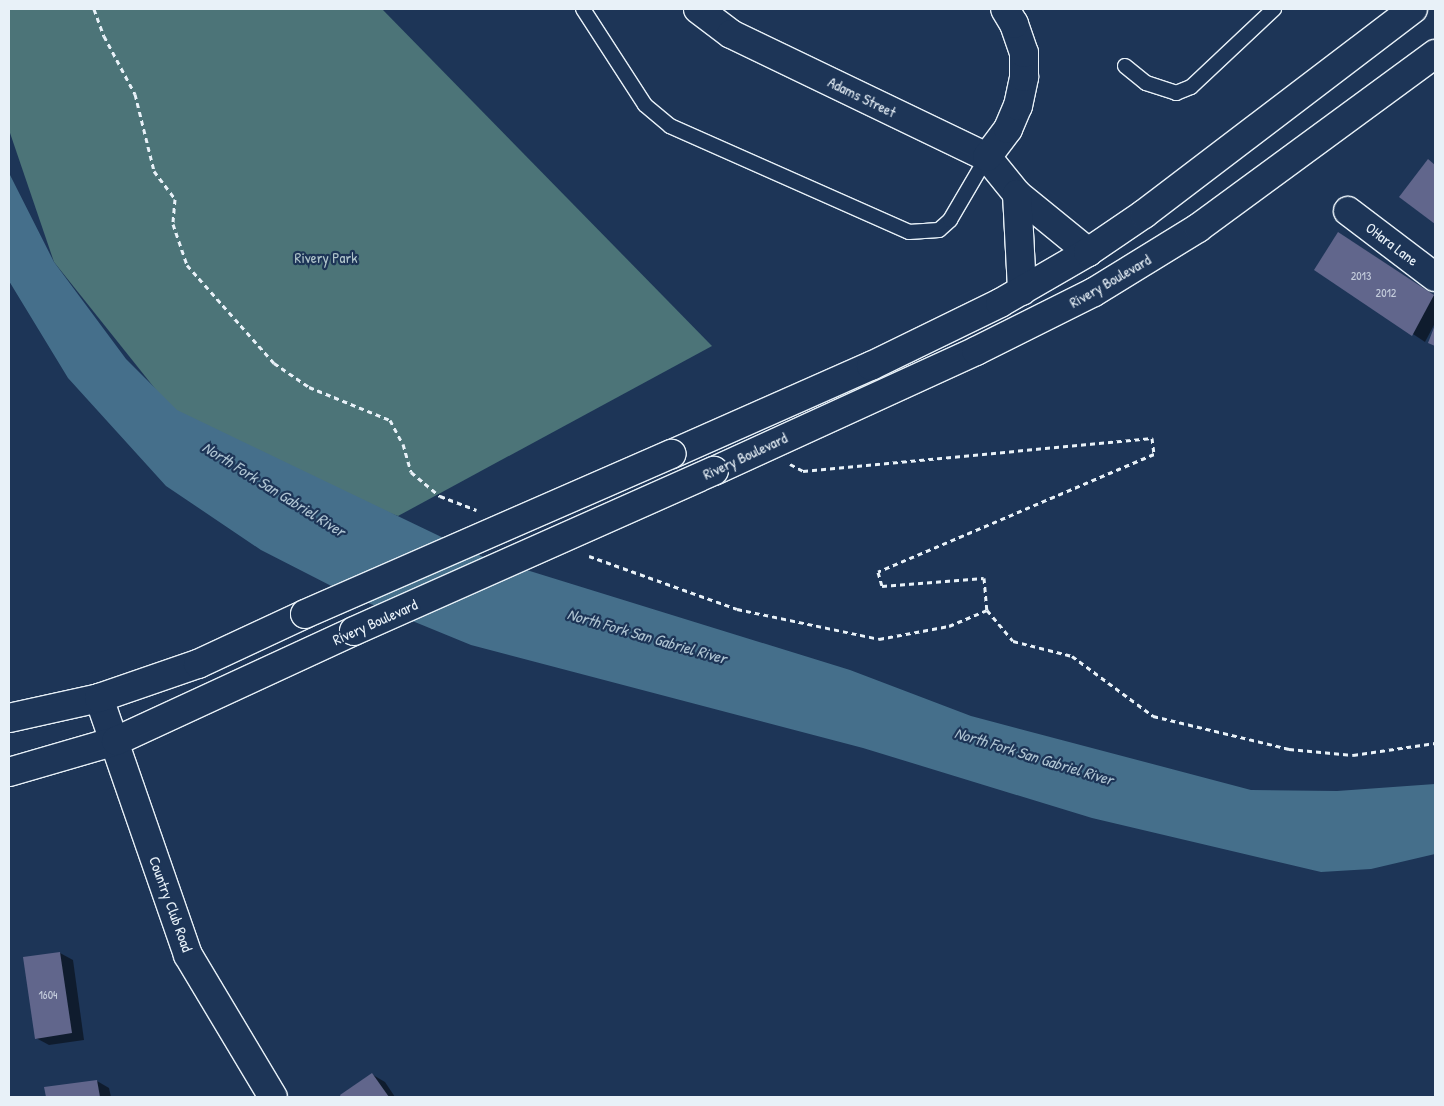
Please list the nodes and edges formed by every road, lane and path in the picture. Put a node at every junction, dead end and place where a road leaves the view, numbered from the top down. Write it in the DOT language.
graph roads {
  1 [pos="583,9"];
  2 [pos="698,9"];
  3 [pos="1005,9"];
  4 [pos="1274,9"];
  5 [pos="1413,9"];
  6 [pos="1435,54"];
  7 [pos="1125,66"];
  8 [pos="987,157"];
  9 [pos="1017,194"];
  10 [pos="1348,211"];
  11 [pos="1088,252"];
  12 [pos="1435,277"];
  13 [pos="1022,291"];
  14 [pos="780,440"];
  15 [pos="987,610"];
  16 [pos="99,698"];
  17 [pos="9,718"];
  18 [pos="116,741"];
  19 [pos="9,772"];
  20 [pos="273,1097"];
  1 -- 8 [label="lane"];
  2 -- 8 [label="street, Adams Street"];
  3 -- 8 [label="street"];
  4 -- 7 [label="lane"];
  5 -- 11 [label="street, Rivery Boulevard"];
  6 -- 14 [label="street, Rivery Boulevard"];
  8 -- 9 [label="street, Adams Street"];
  9 -- 11 [label="street, Adams Street"];
  9 -- 13 [label="street"];
  10 -- 12 [label="street, OHara Lane"];
  11 -- 13 [label="street, Rivery Boulevard"];
  13 -- 16 [label="street, Rivery Boulevard, bridge"];
  14 -- 15 [label="path"];
  14 -- 18 [label="street, Rivery Boulevard, bridge"];
  16 -- 17 [label="street, Rivery Boulevard"];
  16 -- 18 [label="street, Country Club Road"];
  18 -- 19 [label="street, Rivery Boulevard"];
  18 -- 20 [label="street, Country Club Road"];
}
